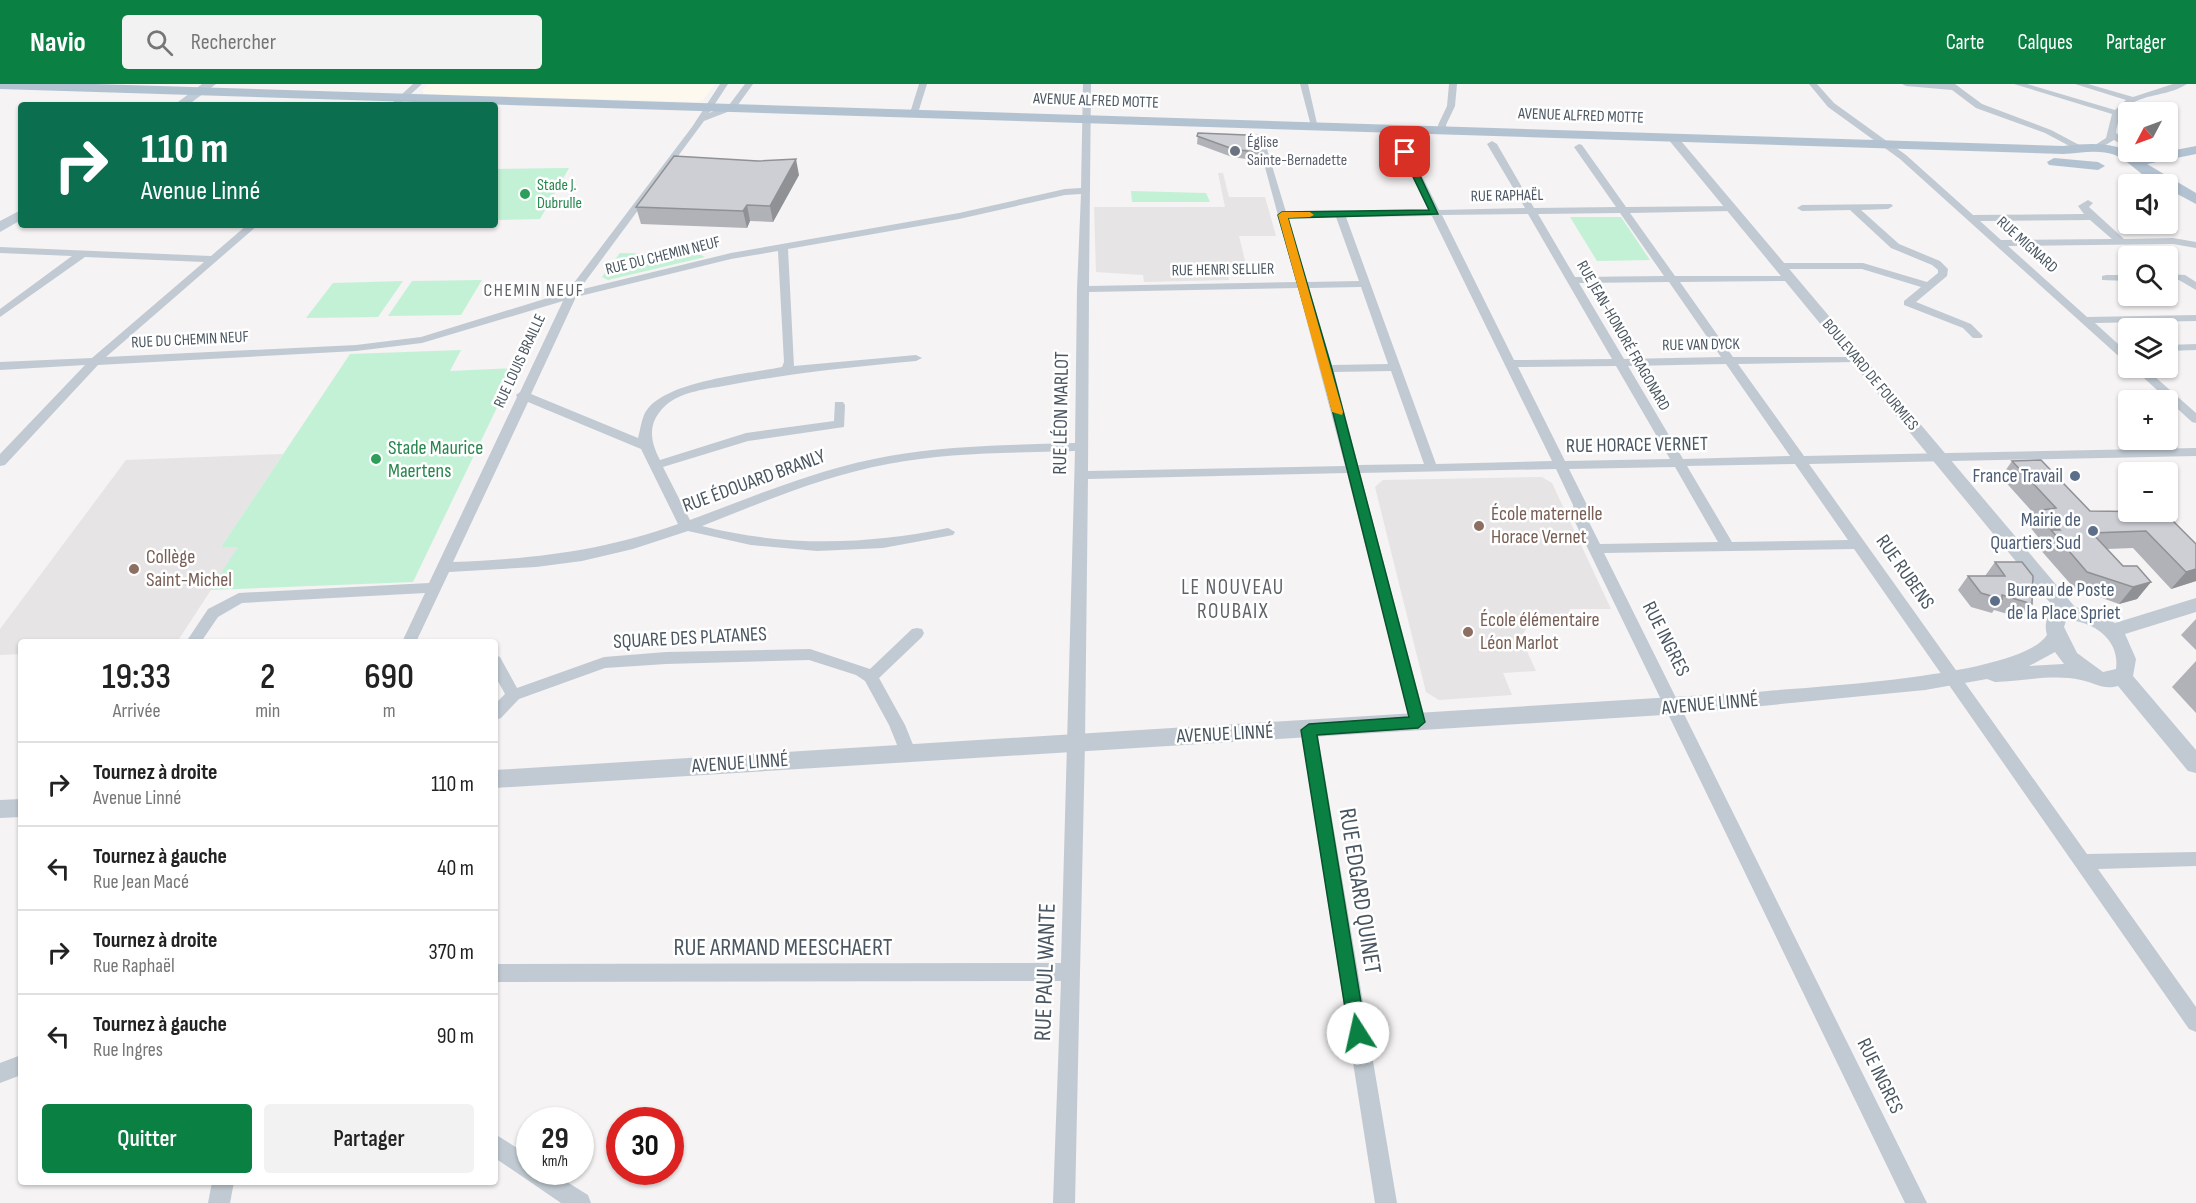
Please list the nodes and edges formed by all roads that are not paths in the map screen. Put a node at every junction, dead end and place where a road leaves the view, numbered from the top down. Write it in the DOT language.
graph roads {
  1 [pos="418,84"];
  2 [pos="724,84"];
  3 [pos="749,84"];
  4 [pos="923,84"];
  5 [pos="1087,84"];
  6 [pos="1305,84"];
  7 [pos="1453,84"];
  8 [pos="1813,84"];
  9 [pos="1906,84"];
  10 [pos="2018,84"];
  11 [pos="2079,84"];
  12 [pos="2139,84"];
  13 [pos="2183,84"];
  14 [pos="0,85"];
  15 [pos="1952,86"];
  16 [pos="205,88"];
  17 [pos="2160,90"];
  18 [pos="0,96"];
  19 [pos="2134,100"];
  20 [pos="399,101"];
  21 [pos="136,102"];
  22 [pos="185,102"];
  23 [pos="427,102"];
  24 [pos="498,105"];
  25 [pos="732,107"];
  26 [pos="498,112"];
  27 [pos="705,112"];
  28 [pos="914,113"];
  29 [pos="2116,113"];
  30 [pos="1085,124"];
  31 [pos="1315,126"];
  32 [pos="1443,130"];
  33 [pos="1397,134"];
  34 [pos="1259,136"];
  35 [pos="1672,137"];
  36 [pos="1882,143"];
  37 [pos="1492,144"];
  38 [pos="1579,147"];
  39 [pos="2080,148"];
  40 [pos="2196,148"];
  41 [pos="2178,149"];
  42 [pos="1683,150"];
  43 [pos="2117,155"];
  44 [pos="1903,157"];
  45 [pos="2144,174"];
  46 [pos="1084,190"];
  47 [pos="2178,195"];
  48 [pos="2196,199"];
  49 [pos="2088,203"];
  50 [pos="2196,205"];
  51 [pos="1888,206"];
  52 [pos="1853,207"];
  53 [pos="1731,208"];
  54 [pos="1802,208"];
  55 [pos="1623,210"];
  56 [pos="1531,211"];
  57 [pos="1435,213"];
  58 [pos="1340,214"];
  59 [pos="1282,215"];
  60 [pos="18,216"];
  61 [pos="2092,217"];
  62 [pos="1972,219"];
  63 [pos="0,227"];
  64 [pos="249,228"];
  65 [pos="2122,242"];
  66 [pos="1999,243"];
  67 [pos="2196,245"];
  68 [pos="783,246"];
  69 [pos="0,250"];
  70 [pos="82,254"];
  71 [pos="213,259"];
  72 [pos="1784,272"];
  73 [pos="2178,277"];
  74 [pos="2106,278"];
  75 [pos="2118,278"];
  76 [pos="1672,279"];
  77 [pos="1571,280"];
  78 [pos="1364,284"];
  79 [pos="1302,285"];
  80 [pos="1928,286"];
  81 [pos="2196,287"];
  82 [pos="1082,289"];
  83 [pos="570,295"];
  84 [pos="0,314"];
  85 [pos="2196,318"];
  86 [pos="2086,320"];
  87 [pos="1977,336"];
  88 [pos="2118,345"];
  89 [pos="2196,347"];
  90 [pos="2178,348"];
  91 [pos="916,358"];
  92 [pos="1857,358"];
  93 [pos="96,360"];
  94 [pos="1730,361"];
  95 [pos="1620,363"];
  96 [pos="1510,364"];
  97 [pos="0,366"];
  98 [pos="1394,367"];
  99 [pos="1327,369"];
  100 [pos="787,370"];
  101 [pos="2150,378"];
  102 [pos="522,395"];
  103 [pos="839,405"];
  104 [pos="2196,419"];
  105 [pos="646,446"];
  106 [pos="1080,447"];
  107 [pos="2196,452"];
  108 [pos="1940,457"];
  109 [pos="1801,461"];
  110 [pos="0,462"];
  111 [pos="1678,463"];
  112 [pos="657,465"];
  113 [pos="1561,466"];
  114 [pos="1432,469"];
  115 [pos="1353,470"];
  116 [pos="1080,475"];
  117 [pos="686,526"];
  118 [pos="948,532"];
  119 [pos="1859,544"];
  120 [pos="1727,545"];
  121 [pos="1596,549"];
  122 [pos="444,567"];
  123 [pos="434,588"];
  124 [pos="2196,605"];
  125 [pos="2069,613"];
  126 [pos="2111,631"];
  127 [pos="917,633"];
  128 [pos="2056,636"];
  129 [pos="195,639"];
  130 [pos="410,639"];
  131 [pos="498,667"];
  132 [pos="2089,673"];
  133 [pos="2121,676"];
  134 [pos="871,677"];
  135 [pos="1954,677"];
  136 [pos="513,695"];
  137 [pos="1674,707"];
  138 [pos="498,711"];
  139 [pos="1418,722"];
  140 [pos="1309,730"];
  141 [pos="1077,743"];
  142 [pos="908,752"];
  143 [pos="2196,765"];
  144 [pos="498,778"];
  145 [pos="18,808"];
  146 [pos="0,809"];
  147 [pos="2196,859"];
  148 [pos="2083,862"];
  149 [pos="1070,972"];
  150 [pos="498,973"];
  151 [pos="2194,1017"];
  152 [pos="18,1066"];
  153 [pos="0,1073"];
  154 [pos="498,1147"];
  155 [pos="516,1159"];
  156 [pos="222,1185"];
  157 [pos="553,1185"];
  158 [pos="219,1203"];
  159 [pos="580,1203"];
  160 [pos="1064,1203"];
  161 [pos="1386,1203"];
  162 [pos="1916,1203"];
  1 -- 20 [label="street"];
  2 -- 27 [label="street, RUE LOUIS BRAILLE"];
  3 -- 25 [label="street"];
  4 -- 28 [label="street"];
  5 -- 30 [label="street, RUE LÉON MARLOT"];
  6 -- 31 [label="street"];
  7 -- 32 [label="street"];
  8 -- 36 [label="street"];
  9 -- 15 [label="street"];
  10 -- 29 [label="street"];
  11 -- 19 [label="street"];
  12 -- 17 [label="street"];
  13 -- 17 [label="street"];
  14 -- 16 [label="main road, AVENUE ALFRED MOTTE"];
  15 -- 39 [label="street"];
  16 -- 20 [label="main road, AVENUE ALFRED MOTTE"];
  16 -- 22 [label="main road"];
  17 -- 19 [label="street"];
  18 -- 21 [label="main road"];
  19 -- 29 [label="street"];
  20 -- 23 [label="main road, AVENUE ALFRED MOTTE"];
  24 -- 27 [label="main road, AVENUE ALFRED MOTTE"];
  25 -- 27 [label="main road, AVENUE ALFRED MOTTE"];
  25 -- 28 [label="main road, AVENUE ALFRED MOTTE"];
  26 -- 27 [label="main road, AVENUE ALFRED MOTTE"];
  27 -- 30 [label="main road, AVENUE ALFRED MOTTE"];
  27 -- 83 [label="street, RUE LOUIS BRAILLE"];
  28 -- 30 [label="main road, AVENUE ALFRED MOTTE"];
  29 -- 43 [label="street"];
  30 -- 31 [label="main road, AVENUE ALFRED MOTTE"];
  30 -- 34 [label="main road, AVENUE ALFRED MOTTE"];
  30 -- 46 [label="street, RUE LÉON MARLOT"];
  31 -- 33 [label="main road, AVENUE ALFRED MOTTE"];
  32 -- 33 [label="main road, AVENUE ALFRED MOTTE"];
  32 -- 35 [label="main road, AVENUE ALFRED MOTTE"];
  33 -- 34 [label="main road, AVENUE ALFRED MOTTE"];
  33 -- 37 [label="main road, AVENUE ALFRED MOTTE"];
  33 -- 57 [label="street, RUE INGRES"];
  34 -- 59 [label="street"];
  35 -- 36 [label="main road, AVENUE ALFRED MOTTE"];
  35 -- 42 [label="street, BOULEVARD DE FOURMIES"];
  36 -- 39 [label="main road, AVENUE ALFRED MOTTE"];
  36 -- 44 [label="street"];
  37 -- 38 [label="main road, AVENUE ALFRED MOTTE"];
  37 -- 56 [label="street, RUE JEAN-HONORÉ FRAGONARD"];
  38 -- 42 [label="main road, AVENUE ALFRED MOTTE"];
  38 -- 55 [label="street, RUE RUBENS"];
  39 -- 43 [label="main road"];
  40 -- 41 [label="main road"];
  40 -- 43 [label="main road"];
  42 -- 44 [label="main road, AVENUE ALFRED MOTTE"];
  42 -- 53 [label="street, BOULEVARD DE FOURMIES"];
  43 -- 44 [label="main road, AVENUE ALFRED MOTTE"];
  43 -- 45 [label="main road"];
  43 -- 48 [label="main road"];
  44 -- 62 [label="street, RUE MIGNARD"];
  46 -- 68 [label="street, RUE DU CHEMIN NEUF"];
  46 -- 82 [label="street, RUE LÉON MARLOT"];
  47 -- 50 [label="main road"];
  49 -- 61 [label="street"];
  51 -- 52 [label="street"];
  52 -- 54 [label="street"];
  52 -- 80 [label="street"];
  53 -- 55 [label="street, RUE RAPHAËL"];
  53 -- 72 [label="street, BOULEVARD DE FOURMIES"];
  55 -- 56 [label="street, RUE RAPHAËL"];
  55 -- 76 [label="street, RUE RUBENS"];
  56 -- 57 [label="street, RUE RAPHAËL"];
  56 -- 77 [label="street, RUE JEAN-HONORÉ FRAGONARD"];
  57 -- 58 [label="street, RUE RAPHAËL"];
  57 -- 96 [label="street, RUE INGRES"];
  58 -- 59 [label="street, RUE RAPHAËL"];
  58 -- 78 [label="street"];
  59 -- 79 [label="street"];
  60 -- 63 [label="main road"];
  61 -- 62 [label="street"];
  61 -- 65 [label="street"];
  62 -- 66 [label="street, RUE MIGNARD"];
  64 -- 71 [label="street"];
  65 -- 66 [label="street"];
  65 -- 67 [label="street"];
  66 -- 86 [label="street, RUE MIGNARD"];
  68 -- 83 [label="street, RUE DU CHEMIN NEUF"];
  68 -- 100 [label="street"];
  69 -- 70 [label="street"];
  70 -- 71 [label="street"];
  70 -- 84 [label="street"];
  71 -- 93 [label="street"];
  72 -- 76 [label="street"];
  72 -- 80 [label="street"];
  72 -- 92 [label="street, BOULEVARD DE FOURMIES"];
  73 -- 81 [label="street"];
  74 -- 75 [label="street"];
  76 -- 77 [label="street"];
  76 -- 94 [label="street, RUE RUBENS"];
  77 -- 95 [label="street, RUE JEAN-HONORÉ FRAGONARD"];
  78 -- 79 [label="street, RUE HENRI SELLIER"];
  78 -- 98 [label="street"];
  79 -- 82 [label="street, RUE HENRI SELLIER"];
  79 -- 99 [label="street"];
  80 -- 87 [label="street"];
  82 -- 106 [label="street, RUE LÉON MARLOT"];
  83 -- 93 [label="street, RUE DU CHEMIN NEUF"];
  83 -- 102 [label="street, RUE LOUIS BRAILLE"];
  85 -- 86 [label="street"];
  86 -- 88 [label="street, RUE MIGNARD"];
  89 -- 90 [label="street"];
  91 -- 100 [label="street"];
  92 -- 94 [label="street, RUE VAN DYCK"];
  92 -- 108 [label="street, BOULEVARD DE FOURMIES"];
  93 -- 97 [label="street, RUE DU CHEMIN NEUF"];
  93 -- 110 [label="street"];
  94 -- 95 [label="street, RUE VAN DYCK"];
  94 -- 109 [label="street, RUE RUBENS"];
  95 -- 96 [label="street, RUE VAN DYCK"];
  95 -- 111 [label="street, RUE JEAN-HONORÉ FRAGONARD"];
  96 -- 113 [label="street, RUE INGRES"];
  98 -- 99 [label="street"];
  98 -- 114 [label="street"];
  99 -- 115 [label="street"];
  100 -- 105 [label="street"];
  101 -- 104 [label="street"];
  102 -- 105 [label="street"];
  102 -- 122 [label="street, RUE LOUIS BRAILLE"];
  103 -- 112 [label="street"];
  105 -- 112 [label="street"];
  106 -- 116 [label="street, RUE LÉON MARLOT"];
  106 -- 117 [label="street, RUE ÉDOUARD BRANLY"];
  107 -- 108 [label="street, RUE HORACE VERNET"];
  108 -- 109 [label="street, RUE HORACE VERNET"];
  108 -- 125 [label="street, BOULEVARD DE FOURMIES"];
  109 -- 111 [label="street, RUE HORACE VERNET"];
  109 -- 119 [label="street, RUE RUBENS"];
  111 -- 113 [label="street, RUE HORACE VERNET"];
  111 -- 120 [label="street, RUE JEAN-HONORÉ FRAGONARD"];
  112 -- 117 [label="street"];
  113 -- 114 [label="street, RUE HORACE VERNET"];
  113 -- 121 [label="street, RUE INGRES"];
  114 -- 115 [label="street, RUE HORACE VERNET"];
  115 -- 116 [label="street, RUE HORACE VERNET"];
  115 -- 139 [label="street"];
  116 -- 141 [label="street, RUE LÉON MARLOT"];
  117 -- 118 [label="street"];
  117 -- 122 [label="street, RUE ÉDOUARD BRANLY"];
  119 -- 120 [label="street"];
  119 -- 135 [label="street, RUE RUBENS"];
  120 -- 121 [label="street"];
  121 -- 137 [label="street, RUE INGRES"];
  122 -- 123 [label="street, RUE LOUIS BRAILLE"];
  123 -- 129 [label="street"];
  123 -- 130 [label="street, RUE LOUIS BRAILLE"];
  124 -- 126 [label="street"];
  125 -- 126 [label="street"];
  125 -- 128 [label="street"];
  126 -- 133 [label="street"];
  127 -- 134 [label="street"];
  128 -- 132 [label="street"];
  128 -- 135 [label="street, AVENUE LINNÉ"];
  131 -- 136 [label="street"];
  132 -- 133 [label="street, AVENUE LINNÉ"];
  132 -- 135 [label="street, AVENUE LINNÉ"];
  133 -- 143 [label="street"];
  134 -- 136 [label="street, SQUARE DES PLATANES"];
  134 -- 142 [label="street"];
  135 -- 137 [label="street, AVENUE LINNÉ"];
  135 -- 148 [label="street, RUE RUBENS"];
  136 -- 138 [label="street, SQUARE DES PLATANES"];
  137 -- 139 [label="street, AVENUE LINNÉ"];
  137 -- 162 [label="street, RUE INGRES"];
  139 -- 140 [label="street, AVENUE LINNÉ"];
  140 -- 141 [label="street, AVENUE LINNÉ"];
  140 -- 161 [label="street, RUE EDGARD QUINET"];
  141 -- 142 [label="street, AVENUE LINNÉ"];
  141 -- 149 [label="street, RUE PAUL WANTE"];
  142 -- 144 [label="street, AVENUE LINNÉ"];
  145 -- 146 [label="street"];
  147 -- 148 [label="street"];
  148 -- 151 [label="street, RUE RUBENS"];
  149 -- 150 [label="street, RUE ARMAND MEESCHAERT"];
  149 -- 160 [label="street, RUE PAUL WANTE"];
  152 -- 153 [label="street"];
  154 -- 155 [label="street"];
  156 -- 158 [label="street"];
  157 -- 159 [label="street"];
}
